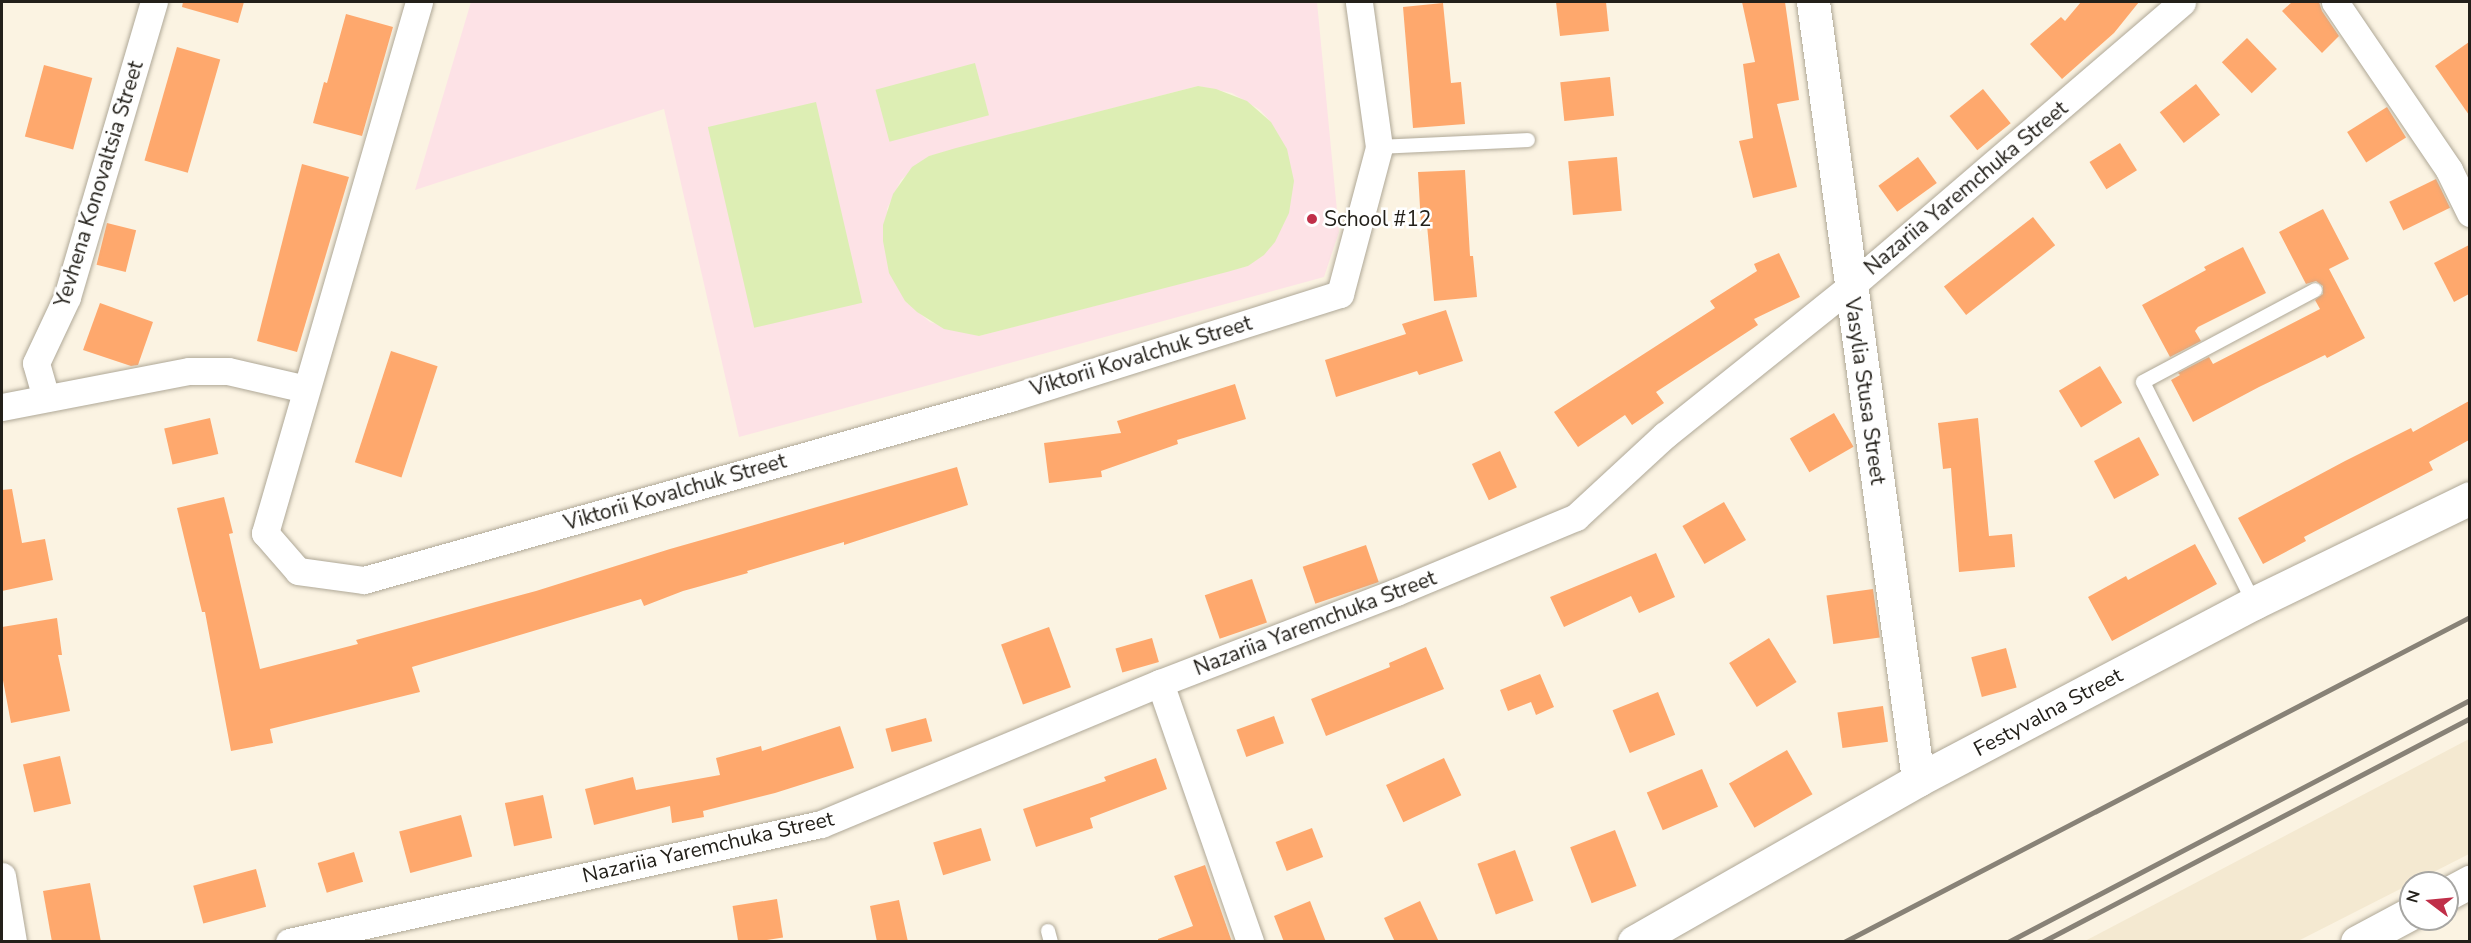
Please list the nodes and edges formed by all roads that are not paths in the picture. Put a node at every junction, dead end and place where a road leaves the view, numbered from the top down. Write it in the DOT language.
graph roads {
  1 [pos="154,2"];
  2 [pos="419,2"];
  3 [pos="1359,2"];
  4 [pos="1813,2"];
  5 [pos="2182,2"];
  6 [pos="2335,2"];
  7 [pos="1528,140"];
  8 [pos="1379,147"];
  9 [pos="2469,213"];
  10 [pos="1851,286"];
  11 [pos="2315,290"];
  12 [pos="306,389"];
  13 [pos="46,398"];
  14 [pos="2,407"];
  15 [pos="2469,498"];
  16 [pos="2254,603"];
  17 [pos="1160,683"];
  18 [pos="1918,780"];
  19 [pos="2,876"];
  20 [pos="2399,919"];
  21 [pos="13,942"];
  22 [pos="290,942"];
  23 [pos="1250,942"];
  24 [pos="1634,942"];
  25 [pos="2357,942"];
  1 -- 13 [label="street, Yevhena Konovaltsia Street"];
  2 -- 12 [label="street, Viktorii Kovalchuk Street"];
  3 -- 8 [label="street, Viktorii Kovalchuk Street"];
  4 -- 10 [label="main road, Vasylia Stusa Street"];
  5 -- 10 [label="street, Nazariia Yaremchuka Street"];
  6 -- 9 [label="street"];
  7 -- 8 [label="lane"];
  8 -- 12 [label="street, Viktorii Kovalchuk Street"];
  10 -- 17 [label="street, Nazariia Yaremchuka Street"];
  10 -- 18 [label="main road, Vasylia Stusa Street"];
  11 -- 16 [label="lane"];
  12 -- 13 [label="street"];
  13 -- 14 [label="street"];
  15 -- 16 [label="main road, Festyvalna Street"];
  16 -- 18 [label="main road, Festyvalna Street"];
  17 -- 22 [label="street, Nazariia Yaremchuka Street"];
  17 -- 23 [label="street"];
  18 -- 24 [label="main road, Festyvalna Street"];
  19 -- 21 [label="street"];
  20 -- 25 [label="main road"];
}
